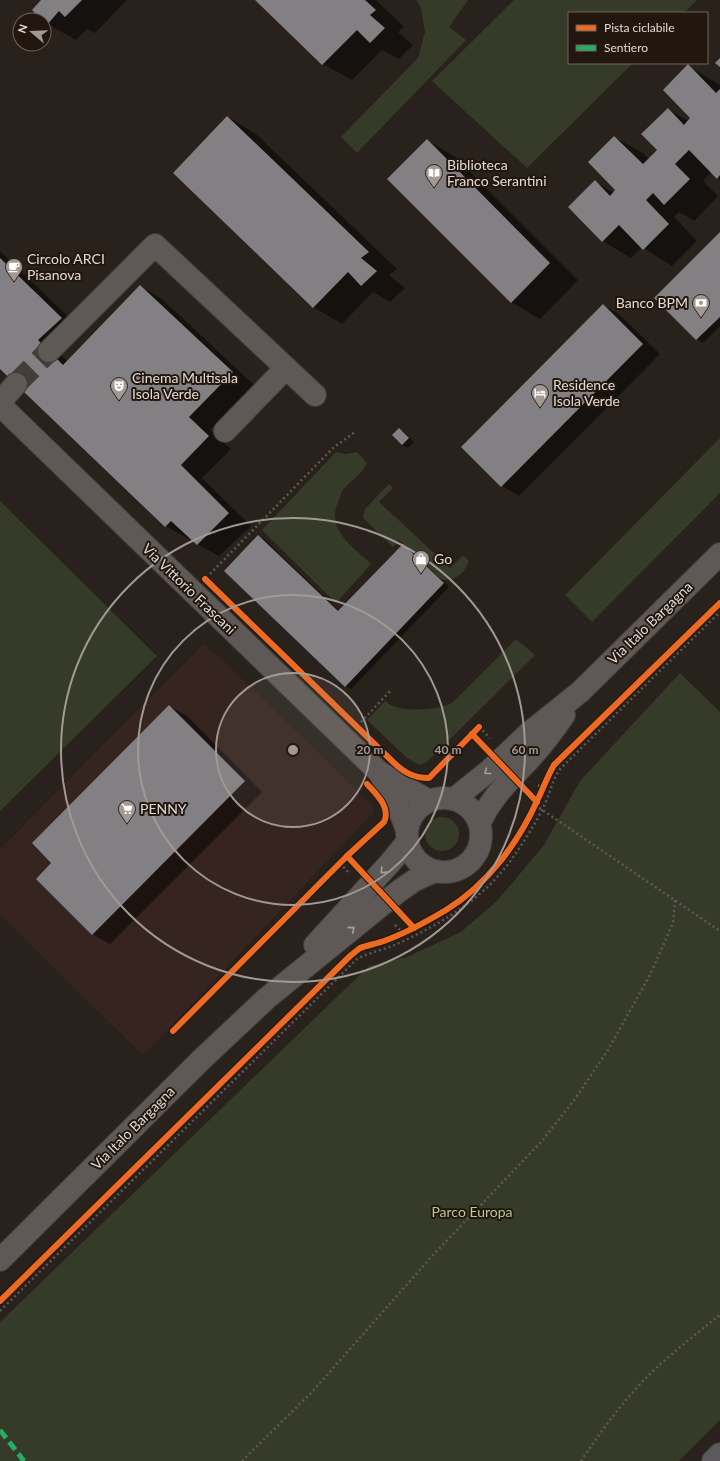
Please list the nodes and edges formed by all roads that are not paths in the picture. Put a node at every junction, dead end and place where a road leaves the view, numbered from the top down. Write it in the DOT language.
graph roads {
  1 [pos="49,351"];
  2 [pos="286,368"];
  3 [pos="16,384"];
  4 [pos="315,395"];
  5 [pos="0,403"];
  6 [pos="225,431"];
  7 [pos="720,554"];
  8 [pos="580,692"];
  9 [pos="379,772"];
  10 [pos="454,799"];
  11 [pos="429,801"];
  12 [pos="480,822"];
  13 [pos="407,836"];
  14 [pos="435,871"];
  15 [pos="267,998"];
  16 [pos="0,1260"];
  17 [pos="720,1454"];
  18 [pos="713,1461"];
  1 -- 2 [label="street"];
  2 -- 4 [label="street"];
  2 -- 6 [label="street"];
  3 -- 5 [label="street"];
  5 -- 9 [label="street, Via Vittorio Frascani"];
  7 -- 8 [label="street, Via Italo Bargagna"];
  8 -- 10 [label="street, Via Italo Bargagna, one-way"];
  8 -- 12 [label="street, Via Italo Bargagna"];
  9 -- 11 [label="street, Via Vittorio Frascani"];
  9 -- 13 [label="street, Via Vittorio Frascani"];
  10 -- 11 [label="street"];
  10 -- 12 [label="street"];
  11 -- 13 [label="street"];
  12 -- 14 [label="street"];
  13 -- 14 [label="street"];
  13 -- 15 [label="street, Via Italo Bargagna, one-way"];
  15 -- 14 [label="street, Via Italo Bargagna, one-way"];
  15 -- 16 [label="street, Via Italo Bargagna"];
  17 -- 18 [label="main road"];
}
